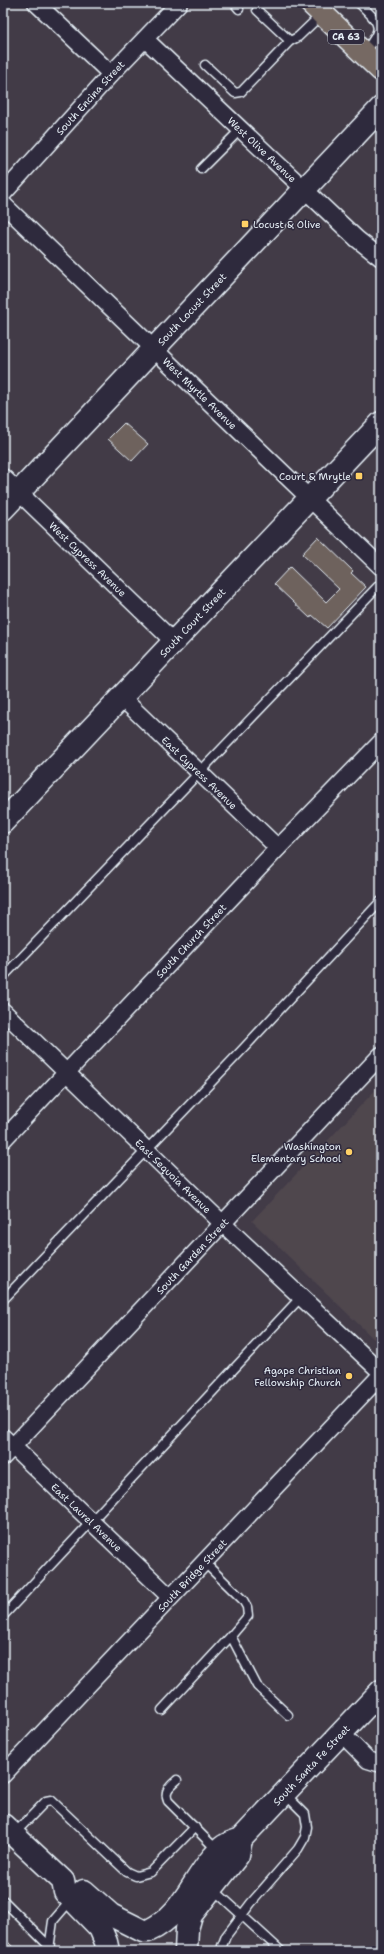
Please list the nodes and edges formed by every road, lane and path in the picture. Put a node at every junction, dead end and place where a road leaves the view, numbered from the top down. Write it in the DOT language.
graph roads {
  1 [pos="36,3"];
  2 [pos="179,3"];
  3 [pos="359,3"];
  4 [pos="317,8"];
  5 [pos="257,10"];
  6 [pos="146,39"];
  7 [pos="290,41"];
  8 [pos="364,54"];
  9 [pos="205,65"];
  10 [pos="381,70"];
  11 [pos="111,74"];
  12 [pos="381,108"];
  13 [pos="240,130"];
  14 [pos="201,170"];
  15 [pos="306,190"];
  16 [pos="3,194"];
  17 [pos="3,204"];
  18 [pos="381,258"];
  19 [pos="154,349"];
  20 [pos="381,423"];
  21 [pos="3,477"];
  22 [pos="19,492"];
  23 [pos="310,498"];
  24 [pos="3,509"];
  25 [pos="381,567"];
  26 [pos="381,583"];
  27 [pos="173,642"];
  28 [pos="121,698"];
  29 [pos="381,742"];
  30 [pos="199,773"];
  31 [pos="3,822"];
  32 [pos="278,848"];
  33 [pos="381,901"];
  34 [pos="3,977"];
  35 [pos="3,1011"];
  36 [pos="381,1055"];
  37 [pos="67,1072"];
  38 [pos="3,1140"];
  39 [pos="146,1149"];
  40 [pos="222,1222"];
  41 [pos="301,1297"];
  42 [pos="3,1300"];
  43 [pos="379,1381"];
  44 [pos="6,1447"];
  45 [pos="91,1523"];
  46 [pos="204,1562"];
  47 [pos="170,1597"];
  48 [pos="3,1616"];
  49 [pos="231,1636"];
  50 [pos="381,1691"];
  51 [pos="162,1710"];
  52 [pos="288,1715"];
  53 [pos="340,1733"];
  54 [pos="381,1764"];
  55 [pos="3,1775"];
  56 [pos="177,1780"];
  57 [pos="284,1793"];
  58 [pos="195,1827"];
  59 [pos="8,1830"];
  60 [pos="241,1839"];
  61 [pos="218,1851"];
  62 [pos="212,1888"];
  63 [pos="67,1890"];
  64 [pos="3,1900"];
  65 [pos="242,1916"];
  66 [pos="146,1931"];
  67 [pos="49,1949"];
  68 [pos="108,1951"];
  69 [pos="114,1951"];
  70 [pos="182,1951"];
  71 [pos="186,1951"];
  72 [pos="223,1951"];
  73 [pos="281,1951"];
  1 -- 11 [label="street"];
  2 -- 6 [label="street, South Encina Street"];
  3 -- 8 [label="lane"];
  4 -- 7 [label="lane"];
  4 -- 8 [label="main road, CA 63"];
  5 -- 7 [label="lane"];
  6 -- 11 [label="street, South Encina Street"];
  6 -- 13 [label="street, West Olive Avenue"];
  7 -- 9 [label="lane"];
  8 -- 10 [label="main road, CA 63"];
  11 -- 16 [label="street, South Encina Street"];
  12 -- 15 [label="street, South Locust Street"];
  13 -- 14 [label="lane"];
  13 -- 15 [label="street, West Olive Avenue"];
  15 -- 18 [label="street, West Olive Avenue"];
  15 -- 19 [label="street, South Locust Street"];
  17 -- 19 [label="street, West Myrtle Avenue"];
  19 -- 22 [label="street, South Locust Street"];
  19 -- 23 [label="street, West Myrtle Avenue"];
  20 -- 23 [label="street, South Court Street"];
  21 -- 22 [label="street, West Cypress Avenue"];
  22 -- 24 [label="street, South Locust Street"];
  22 -- 27 [label="street, West Cypress Avenue"];
  23 -- 25 [label="street, West Myrtle Avenue"];
  23 -- 27 [label="street, South Court Street"];
  26 -- 30 [label="lane"];
  27 -- 28 [label="street, South Court Street"];
  28 -- 30 [label="street, East Cypress Avenue"];
  28 -- 31 [label="street, South Court Street"];
  29 -- 32 [label="street, South Church Street"];
  30 -- 32 [label="street, East Cypress Avenue"];
  30 -- 34 [label="lane"];
  32 -- 37 [label="street, South Church Street"];
  33 -- 39 [label="lane"];
  35 -- 37 [label="street, East Sequoia Avenue"];
  36 -- 40 [label="street, South Garden Street"];
  37 -- 38 [label="street, South Church Street"];
  37 -- 39 [label="street, East Sequoia Avenue"];
  39 -- 40 [label="street, East Sequoia Avenue"];
  39 -- 42 [label="lane"];
  40 -- 41 [label="street, East Sequoia Avenue"];
  40 -- 44 [label="street, South Garden Street"];
  41 -- 43 [label="street, East Sequoia Avenue"];
  41 -- 45 [label="lane"];
  43 -- 46 [label="street, South Bridge Street"];
  44 -- 45 [label="street, East Laurel Avenue"];
  45 -- 47 [label="street, East Laurel Avenue"];
  45 -- 48 [label="lane"];
  46 -- 47 [label="street, South Bridge Street"];
  46 -- 49 [label="lane"];
  47 -- 55 [label="street, South Bridge Street"];
  49 -- 51 [label="lane"];
  49 -- 52 [label="lane"];
  50 -- 53 [label="street, South Santa Fe Street"];
  53 -- 54 [label="street"];
  53 -- 57 [label="street, South Santa Fe Street"];
  56 -- 58 [label="lane"];
  57 -- 60 [label="street, South Santa Fe Street"];
  57 -- 65 [label="lane"];
  58 -- 59 [label="lane"];
  58 -- 61 [label="lane"];
  59 -- 63 [label="street"];
  60 -- 61 [label="street, South Santa Fe Street"];
  60 -- 62 [label="street, South Santa Fe Street"];
  61 -- 66 [label="street, South Santa Fe Street"];
  62 -- 65 [label="lane"];
  62 -- 71 [label="street, South Santa Fe Street"];
  63 -- 66 [label="street"];
  63 -- 67 [label="lane"];
  63 -- 68 [label="street"];
  64 -- 67 [label="lane"];
  65 -- 72 [label="lane"];
  65 -- 73 [label="lane"];
  66 -- 69 [label="street, South Santa Fe Street"];
  66 -- 70 [label="street"];
}
